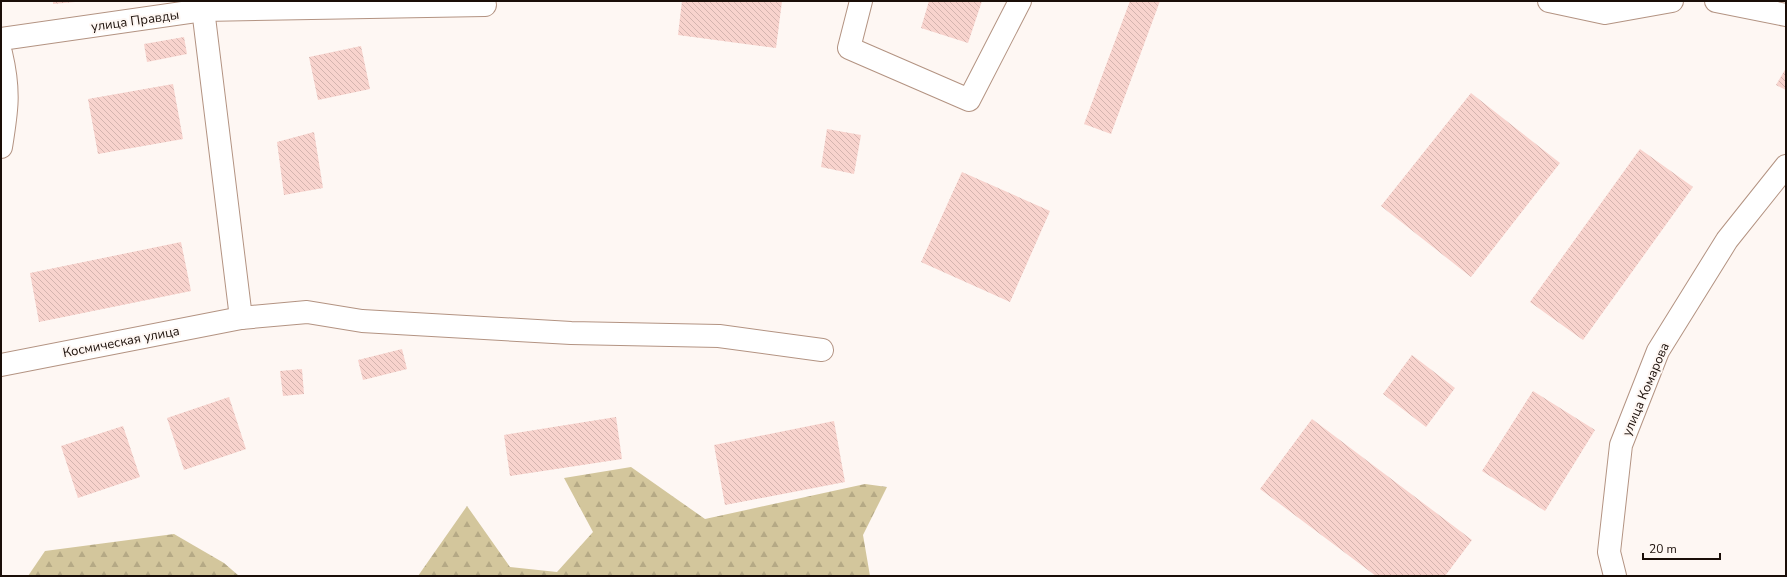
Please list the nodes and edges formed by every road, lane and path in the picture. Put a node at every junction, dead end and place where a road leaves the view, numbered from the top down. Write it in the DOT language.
graph roads {
  1 [pos="861,1"];
  2 [pos="1020,1"];
  3 [pos="1549,1"];
  4 [pos="1672,1"];
  5 [pos="1716,1"];
  6 [pos="485,5"];
  7 [pos="202,6"];
  8 [pos="1786,15"];
  9 [pos="1,39"];
  10 [pos="1,53"];
  11 [pos="1,147"];
  12 [pos="1786,166"];
  13 [pos="241,318"];
  14 [pos="822,350"];
  15 [pos="1,364"];
  16 [pos="1615,576"];
  1 -- 2 [label="street"];
  3 -- 4 [label="street"];
  5 -- 8 [label="street"];
  6 -- 7 [label="street, улица Правды"];
  7 -- 9 [label="street, улица Правды"];
  7 -- 13 [label="street"];
  10 -- 11 [label="street"];
  12 -- 16 [label="street, улица Комарова"];
  13 -- 14 [label="street, Космическая улица"];
  13 -- 15 [label="street, Космическая улица"];
}
